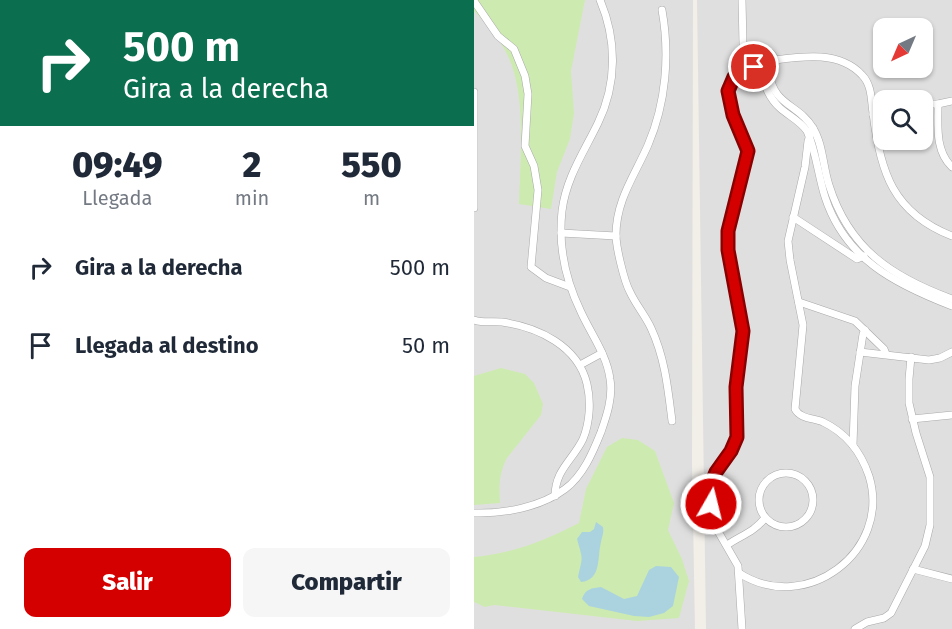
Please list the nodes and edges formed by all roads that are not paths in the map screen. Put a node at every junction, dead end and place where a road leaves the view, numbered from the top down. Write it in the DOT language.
graph roads {
  1 [pos="600,0"];
  2 [pos="742,0"];
  3 [pos="474,1"];
  4 [pos="662,10"];
  5 [pos="757,52"];
  6 [pos="776,60"];
  7 [pos="753,64"];
  8 [pos="765,72"];
  9 [pos="474,92"];
  10 [pos="952,101"];
  11 [pos="933,104"];
  12 [pos="938,104"];
  13 [pos="873,115"];
  14 [pos="813,128"];
  15 [pos="809,136"];
  16 [pos="880,150"];
  17 [pos="952,167"];
  18 [pos="474,208"];
  19 [pos="793,217"];
  20 [pos="561,233"];
  21 [pos="616,236"];
  22 [pos="952,236"];
  23 [pos="865,255"];
  24 [pos="570,287"];
  25 [pos="952,299"];
  26 [pos="799,302"];
  27 [pos="952,306"];
  28 [pos="474,320"];
  29 [pos="865,330"];
  30 [pos="860,352"];
  31 [pos="952,352"];
  32 [pos="602,353"];
  33 [pos="886,354"];
  34 [pos="911,357"];
  35 [pos="580,365"];
  36 [pos="952,415"];
  37 [pos="912,419"];
  38 [pos="672,421"];
  39 [pos="854,445"];
  40 [pos="555,496"];
  41 [pos="474,513"];
  42 [pos="765,518"];
  43 [pos="727,545"];
  44 [pos="913,569"];
  45 [pos="739,573"];
  46 [pos="952,579"];
  47 [pos="755,582"];
  48 [pos="740,587"];
  49 [pos="742,629"];
  50 [pos="855,629"];
  1 -- 20 [label="street"];
  2 -- 5 [label="street"];
  3 -- 24 [label="street"];
  4 -- 21 [label="street"];
  5 -- 6 [label="street"];
  5 -- 7 [label="street"];
  6 -- 8 [label="street"];
  6 -- 13 [label="street"];
  7 -- 8 [label="street"];
  7 -- 43 [label="street"];
  8 -- 14 [label="street"];
  8 -- 15 [label="street"];
  9 -- 18 [label="street"];
  10 -- 12 [label="street"];
  11 -- 12 [label="street"];
  12 -- 17 [label="street"];
  14 -- 15 [label="street"];
  14 -- 23 [label="street"];
  15 -- 19 [label="street"];
  15 -- 23 [label="street"];
  16 -- 22 [label="street"];
  19 -- 23 [label="street"];
  19 -- 26 [label="street"];
  20 -- 21 [label="street"];
  20 -- 24 [label="street"];
  21 -- 38 [label="street"];
  23 -- 25 [label="street"];
  23 -- 27 [label="street"];
  24 -- 32 [label="street"];
  26 -- 29 [label="street"];
  26 -- 39 [label="street"];
  28 -- 35 [label="street"];
  29 -- 30 [label="street"];
  29 -- 33 [label="street"];
  30 -- 33 [label="street"];
  30 -- 39 [label="street"];
  31 -- 34 [label="street"];
  32 -- 35 [label="street"];
  32 -- 40 [label="street"];
  33 -- 34 [label="street"];
  34 -- 37 [label="street"];
  35 -- 40 [label="street"];
  36 -- 37 [label="street"];
  37 -- 44 [label="street"];
  39 -- 47 [label="street"];
  40 -- 41 [label="street"];
  42 -- 42 [label="street"];
  42 -- 43 [label="street"];
  43 -- 45 [label="street"];
  44 -- 46 [label="street"];
  44 -- 50 [label="street"];
  45 -- 47 [label="street"];
  45 -- 48 [label="street"];
  47 -- 48 [label="street"];
  48 -- 49 [label="street"];
}
